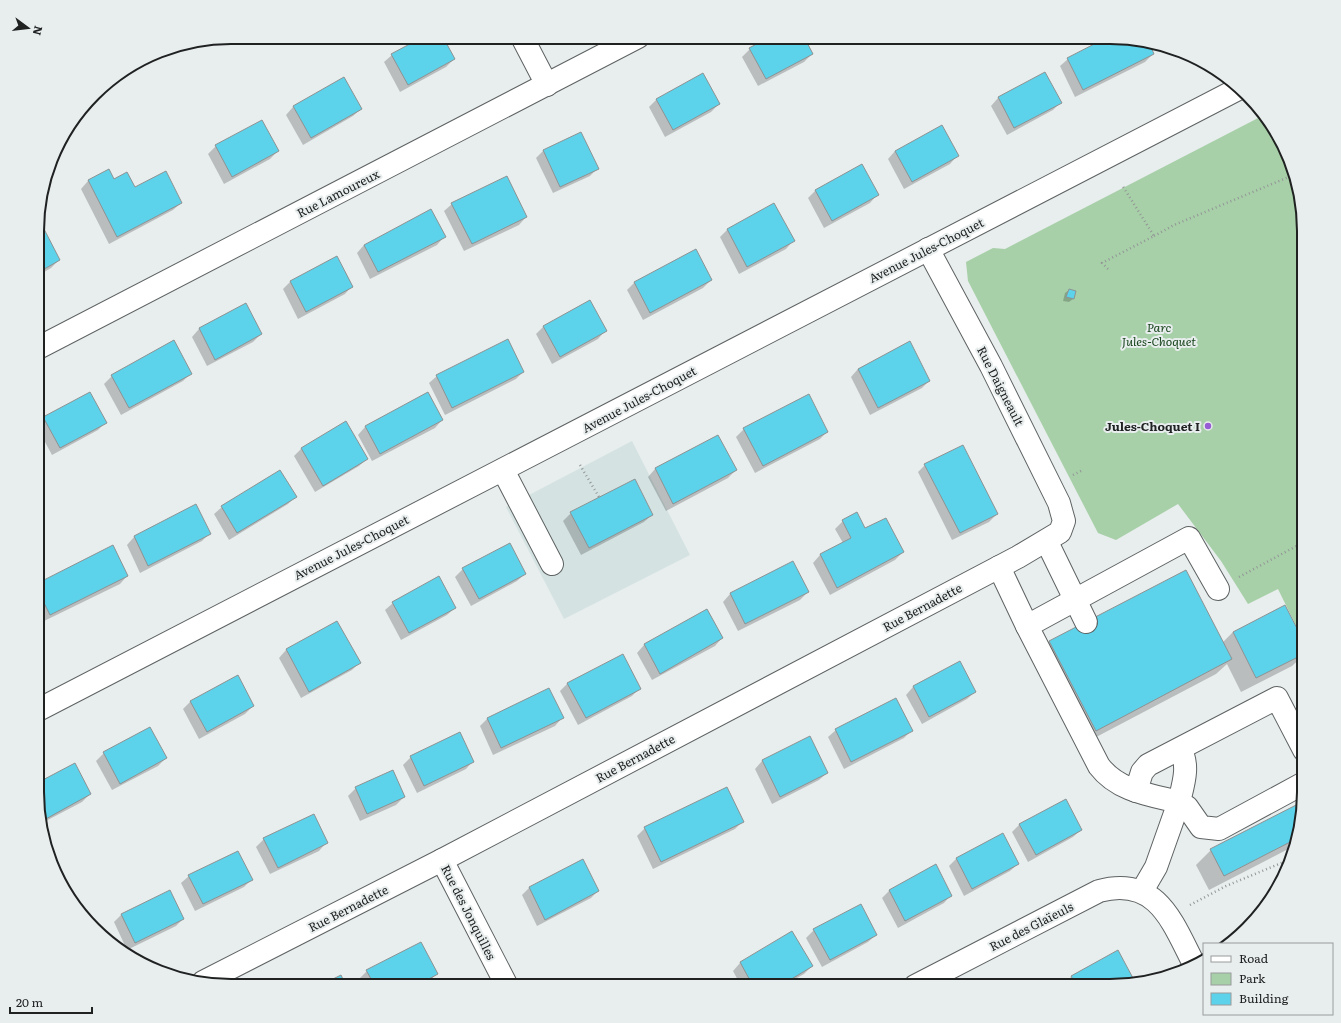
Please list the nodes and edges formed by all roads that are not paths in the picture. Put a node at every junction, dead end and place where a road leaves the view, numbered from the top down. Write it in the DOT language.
graph roads {
  1 [pos="526,44"];
  2 [pos="624,44"];
  3 [pos="547,84"];
  4 [pos="1234,91"];
  5 [pos="928,248"];
  6 [pos="44,345"];
  7 [pos="503,470"];
  8 [pos="1063,527"];
  9 [pos="1047,542"];
  10 [pos="552,564"];
  11 [pos="999,567"];
  12 [pos="1218,589"];
  13 [pos="1076,599"];
  14 [pos="1086,622"];
  15 [pos="1027,626"];
  16 [pos="44,707"];
  17 [pos="1297,737"];
  18 [pos="1180,749"];
  19 [pos="1297,788"];
  20 [pos="1136,791"];
  21 [pos="1179,802"];
  22 [pos="442,860"];
  23 [pos="1146,894"];
  24 [pos="1192,960"];
  25 [pos="211,978"];
  26 [pos="503,979"];
  27 [pos="929,979"];
  1 -- 3 [label="street"];
  2 -- 3 [label="street, Rue Lamoureux"];
  3 -- 6 [label="street, Rue Lamoureux"];
  4 -- 5 [label="street, Avenue Jules-Choquet"];
  5 -- 7 [label="street, Avenue Jules-Choquet"];
  5 -- 8 [label="street, Rue Daigneault"];
  7 -- 10 [label="street"];
  7 -- 16 [label="street, Avenue Jules-Choquet"];
  8 -- 9 [label="street, Rue Bernadette"];
  9 -- 11 [label="street, Rue Bernadette"];
  9 -- 13 [label="street"];
  11 -- 15 [label="street"];
  11 -- 22 [label="street, Rue Bernadette"];
  12 -- 13 [label="street"];
  13 -- 14 [label="street"];
  13 -- 15 [label="street"];
  15 -- 20 [label="street"];
  17 -- 18 [label="street"];
  18 -- 20 [label="street"];
  18 -- 21 [label="street"];
  19 -- 21 [label="street"];
  20 -- 21 [label="street"];
  21 -- 23 [label="street"];
  22 -- 25 [label="street, Rue Bernadette"];
  22 -- 26 [label="street, Rue des Jonquilles"];
  23 -- 24 [label="street"];
  23 -- 27 [label="street, Rue des Glaïeuls"];
}
